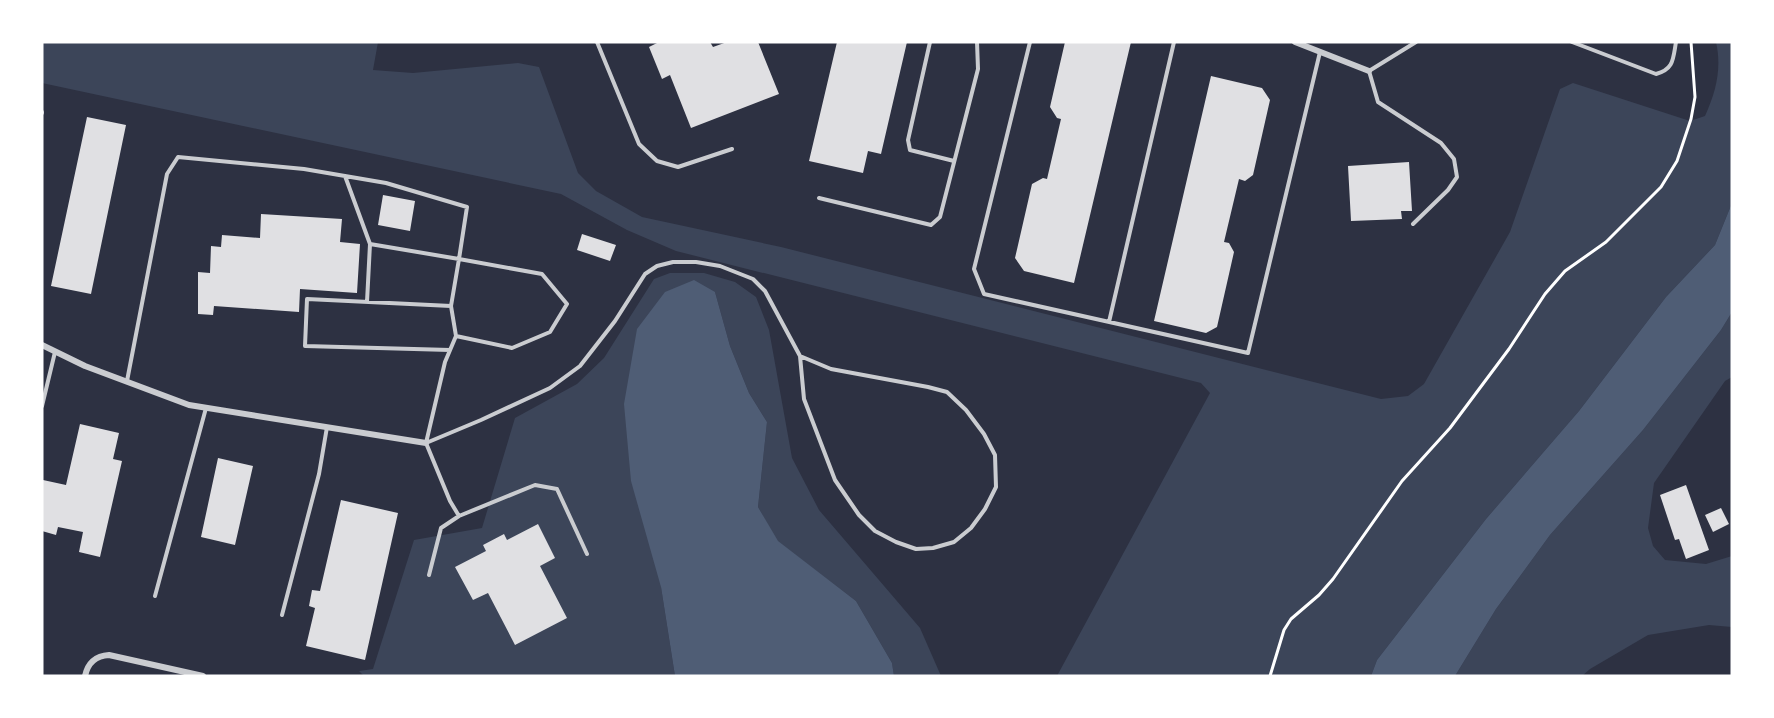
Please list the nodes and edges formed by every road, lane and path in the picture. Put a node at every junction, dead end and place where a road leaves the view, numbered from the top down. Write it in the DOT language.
graph roads {
  1 [pos="597,42"];
  2 [pos="930,42"];
  3 [pos="977,42"];
  4 [pos="1030,42"];
  5 [pos="1174,42"];
  6 [pos="1295,42"];
  7 [pos="1416,42"];
  8 [pos="1572,42"];
  9 [pos="1676,42"];
  10 [pos="1691,42"];
  11 [pos="1320,52"];
  12 [pos="1369,71"];
  13 [pos="732,149"];
  14 [pos="954,161"];
  15 [pos="345,176"];
  16 [pos="819,198"];
  17 [pos="1413,224"];
  18 [pos="370,244"];
  19 [pos="459,260"];
  20 [pos="367,302"];
  21 [pos="451,306"];
  22 [pos="1109,322"];
  23 [pos="456,336"];
  24 [pos="42,345"];
  25 [pos="450,350"];
  26 [pos="55,351"];
  27 [pos="800,356"];
  28 [pos="127,381"];
  29 [pos="42,406"];
  30 [pos="206,408"];
  31 [pos="327,427"];
  32 [pos="426,443"];
  33 [pos="459,516"];
  34 [pos="587,554"];
  35 [pos="429,575"];
  36 [pos="155,596"];
  37 [pos="282,615"];
  38 [pos="85,676"];
  39 [pos="203,676"];
  40 [pos="1270,676"];
  1 -- 13 [label="lane"];
  2 -- 14 [label="lane"];
  3 -- 14 [label="lane"];
  4 -- 22 [label="lane"];
  5 -- 22 [label="lane"];
  6 -- 11 [label="street"];
  7 -- 12 [label="lane"];
  8 -- 9 [label="lane"];
  10 -- 40 [label="path"];
  11 -- 12 [label="street"];
  11 -- 22 [label="lane"];
  12 -- 17 [label="lane"];
  14 -- 16 [label="lane"];
  15 -- 18 [label="lane"];
  15 -- 19 [label="lane"];
  15 -- 28 [label="lane"];
  18 -- 19 [label="lane"];
  18 -- 20 [label="lane"];
  19 -- 21 [label="lane"];
  19 -- 23 [label="lane"];
  20 -- 21 [label="lane"];
  20 -- 25 [label="lane"];
  21 -- 23 [label="lane"];
  23 -- 25 [label="lane"];
  24 -- 26 [label="street"];
  25 -- 32 [label="lane"];
  26 -- 28 [label="street"];
  26 -- 29 [label="lane"];
  27 -- 27 [label="lane"];
  27 -- 32 [label="lane"];
  28 -- 30 [label="street"];
  30 -- 31 [label="street"];
  30 -- 36 [label="lane"];
  31 -- 32 [label="street"];
  31 -- 37 [label="lane"];
  32 -- 33 [label="lane"];
  33 -- 34 [label="lane"];
  33 -- 35 [label="lane"];
  38 -- 39 [label="street"];
}
